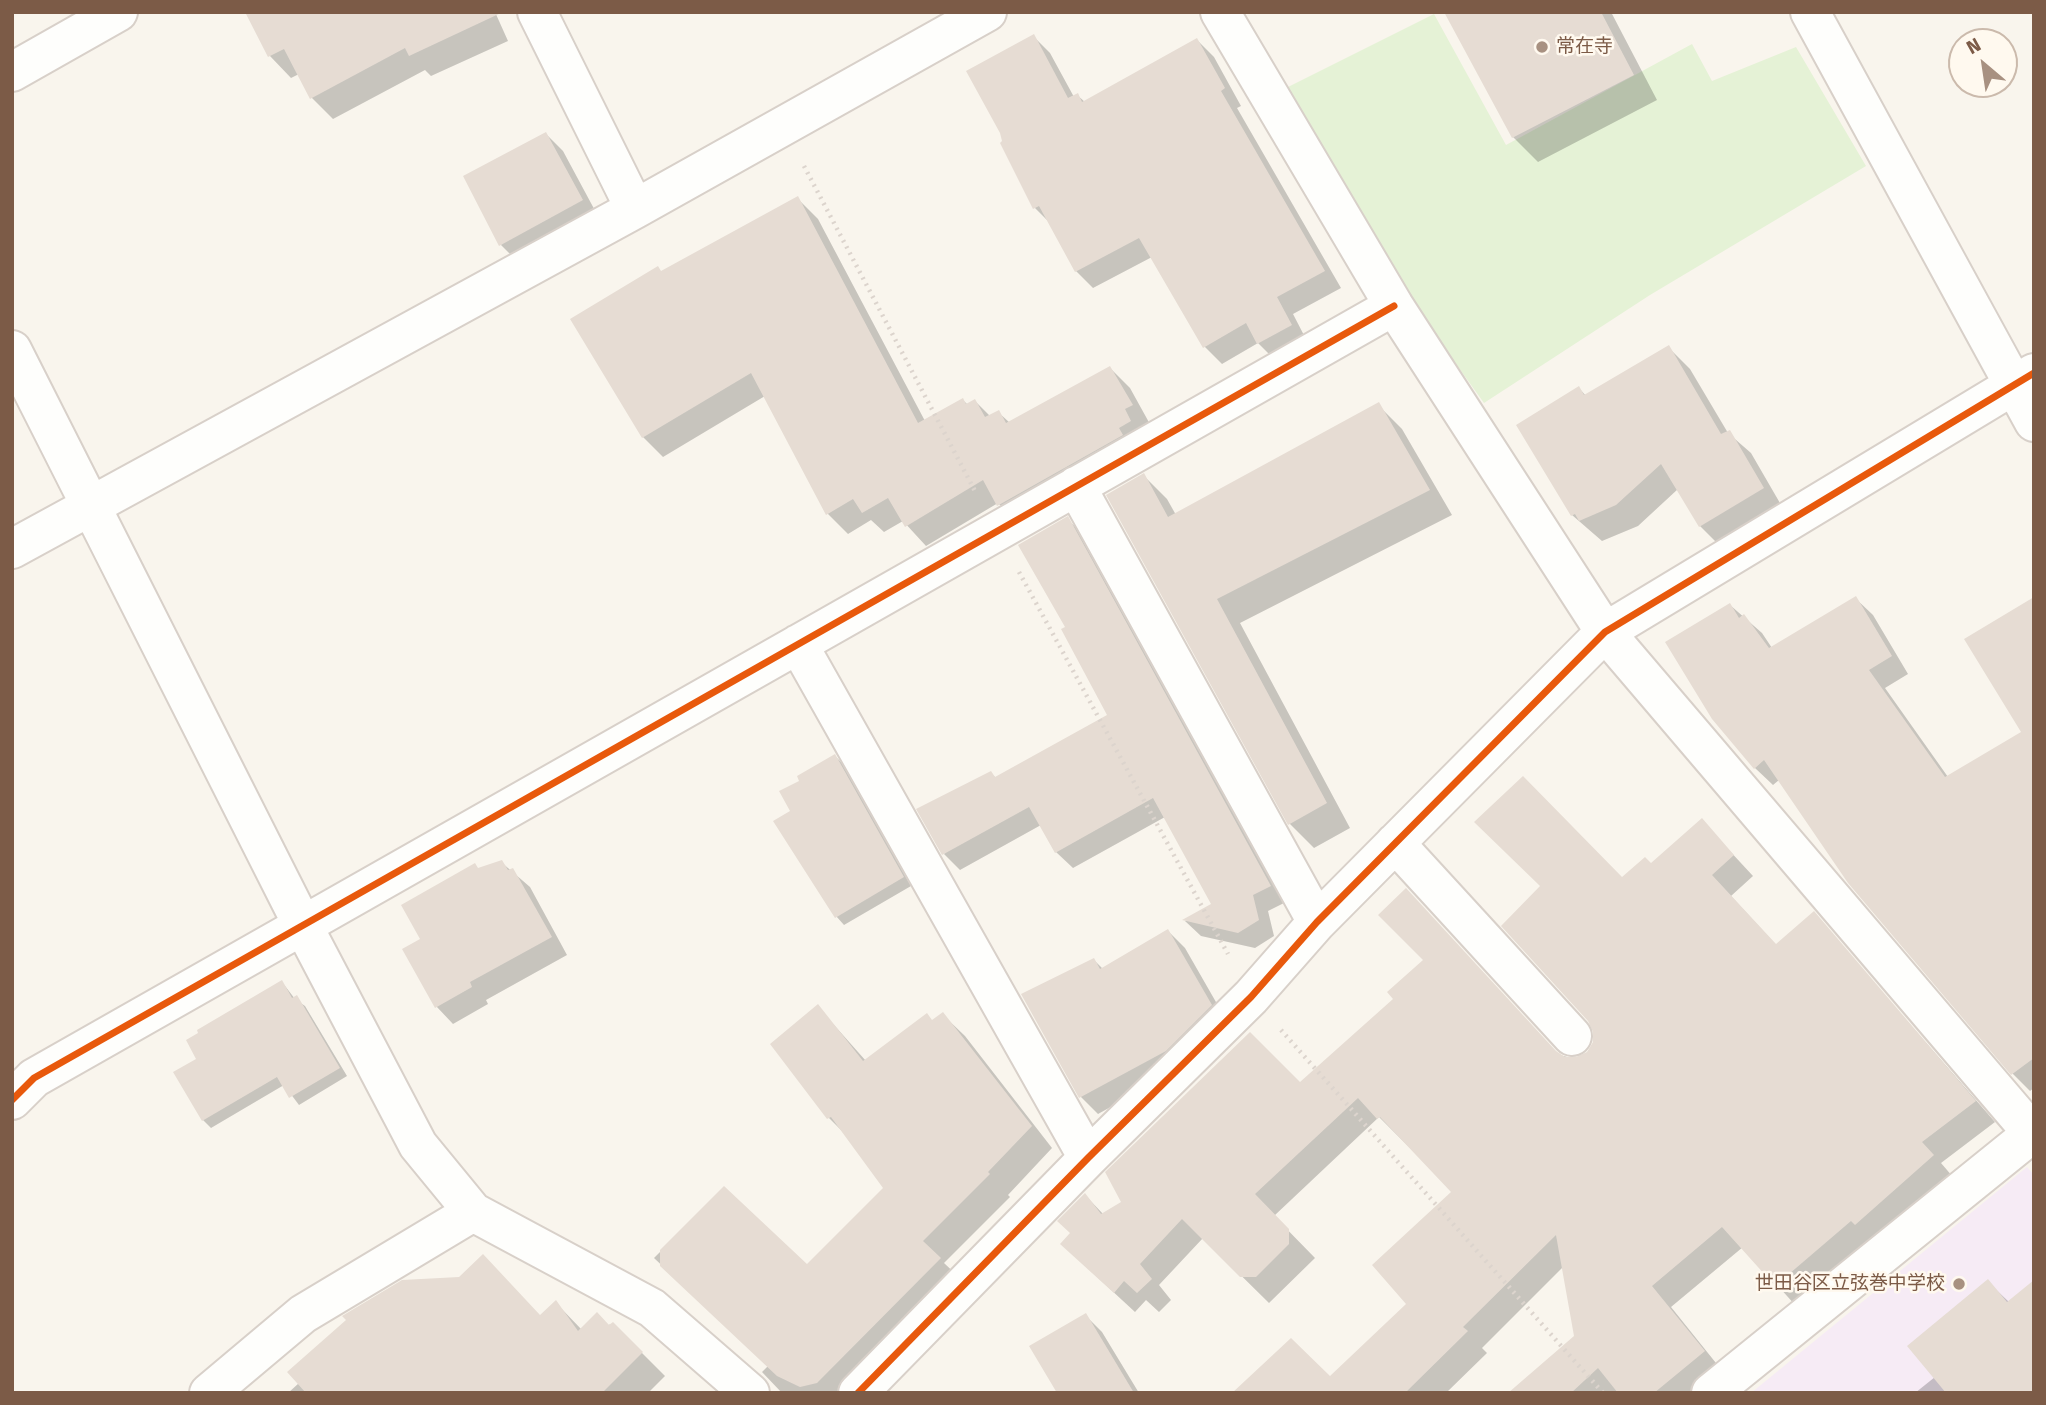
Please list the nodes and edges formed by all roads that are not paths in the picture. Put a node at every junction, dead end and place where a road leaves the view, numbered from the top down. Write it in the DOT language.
graph roads {
  1 [pos="118,12"];
  2 [pos="537,12"];
  3 [pos="987,12"];
  4 [pos="1220,12"];
  5 [pos="1810,12"];
  6 [pos="67,24"];
  7 [pos="12,72"];
  8 [pos="635,209"];
  9 [pos="1394,306"];
  10 [pos="12,350"];
  11 [pos="2023,378"];
  12 [pos="2034,422"];
  13 [pos="1076,486"];
  14 [pos="91,506"];
  15 [pos="12,549"];
  16 [pos="1605,632"];
  17 [pos="798,644"];
  18 [pos="1395,844"];
  19 [pos="1317,922"];
  20 [pos="303,924"];
  21 [pos="1572,1036"];
  22 [pos="12,1100"];
  23 [pos="2033,1133"];
  24 [pos="1088,1158"];
  25 [pos="473,1212"];
  26 [pos="209,1393"];
  27 [pos="750,1393"];
  28 [pos="858,1393"];
  29 [pos="1711,1393"];
  1 -- 6 [label="street"];
  2 -- 8 [label="street"];
  3 -- 8 [label="street"];
  4 -- 9 [label="street"];
  5 -- 11 [label="street"];
  6 -- 7 [label="street"];
  8 -- 14 [label="street"];
  9 -- 13 [label="street"];
  9 -- 16 [label="street"];
  10 -- 14 [label="street"];
  11 -- 12 [label="street"];
  11 -- 16 [label="street"];
  13 -- 17 [label="street"];
  13 -- 19 [label="street"];
  14 -- 15 [label="street"];
  14 -- 20 [label="street"];
  16 -- 18 [label="street"];
  16 -- 23 [label="street"];
  17 -- 20 [label="street"];
  17 -- 24 [label="street"];
  18 -- 19 [label="street"];
  18 -- 21 [label="street"];
  19 -- 24 [label="street"];
  20 -- 22 [label="street"];
  20 -- 25 [label="street"];
  23 -- 29 [label="street"];
  24 -- 28 [label="street"];
  25 -- 26 [label="street"];
  25 -- 27 [label="street"];
}
